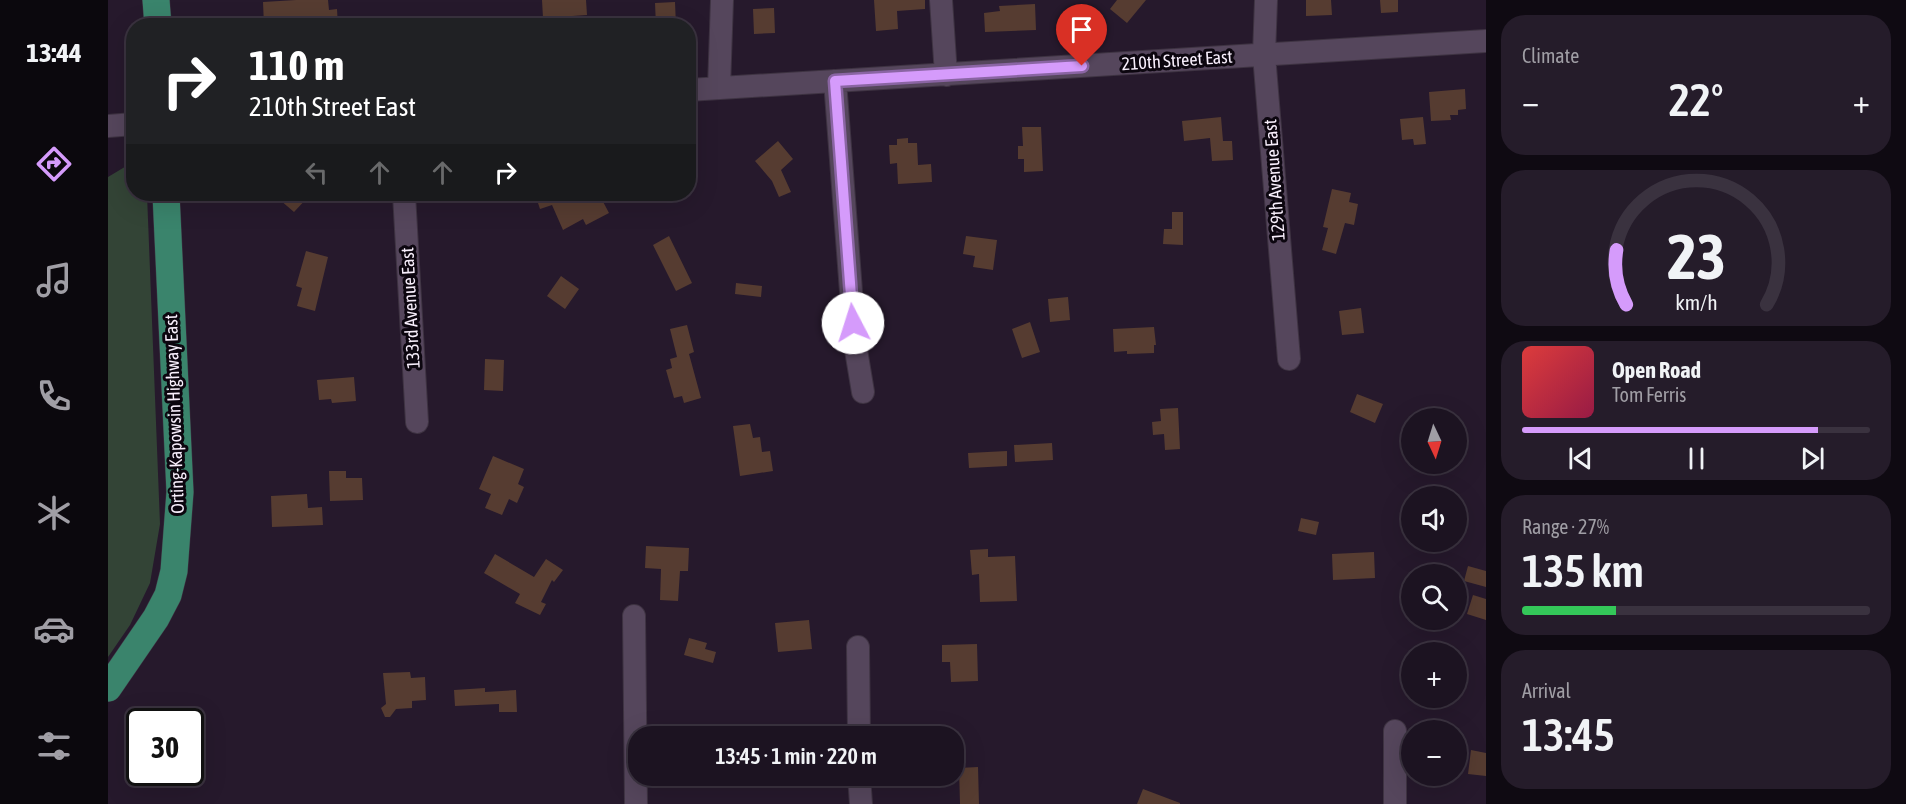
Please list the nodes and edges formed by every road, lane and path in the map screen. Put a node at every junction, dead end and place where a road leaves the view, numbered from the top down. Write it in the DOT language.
graph roads {
  1 [pos="156,0"];
  2 [pos="722,0"];
  3 [pos="941,0"];
  4 [pos="1266,0"];
  5 [pos="157,18"];
  6 [pos="1486,41"];
  7 [pos="1264,55"];
  8 [pos="946,75"];
  9 [pos="835,81"];
  10 [pos="719,88"];
  11 [pos="696,89"];
  12 [pos="126,125"];
  13 [pos="108,126"];
  14 [pos="166,201"];
  15 [pos="404,201"];
  16 [pos="1289,359"];
  17 [pos="863,392"];
  18 [pos="417,422"];
  19 [pos="634,616"];
  20 [pos="858,647"];
  21 [pos="108,688"];
  22 [pos="859,726"];
  23 [pos="1395,731"];
  24 [pos="860,786"];
  25 [pos="636,804"];
  26 [pos="861,804"];
  27 [pos="1395,804"];
  1 -- 5 [label="main road"];
  2 -- 10 [label="street"];
  3 -- 8 [label="street"];
  4 -- 7 [label="street, 129th Avenue East"];
  6 -- 7 [label="street, 210th Street East"];
  7 -- 8 [label="street, 210th Street East"];
  7 -- 16 [label="street, 129th Avenue East"];
  8 -- 9 [label="street, 210th Street East"];
  9 -- 10 [label="street, 210th Street East"];
  9 -- 17 [label="street"];
  10 -- 11 [label="street, 210th Street East"];
  12 -- 13 [label="street"];
  14 -- 21 [label="main road, Orting-Kapowsin Highway East"];
  15 -- 18 [label="street, 133rd Avenue East"];
  19 -- 25 [label="street"];
  20 -- 22 [label="street"];
  23 -- 27 [label="street"];
  24 -- 26 [label="street"];
}
